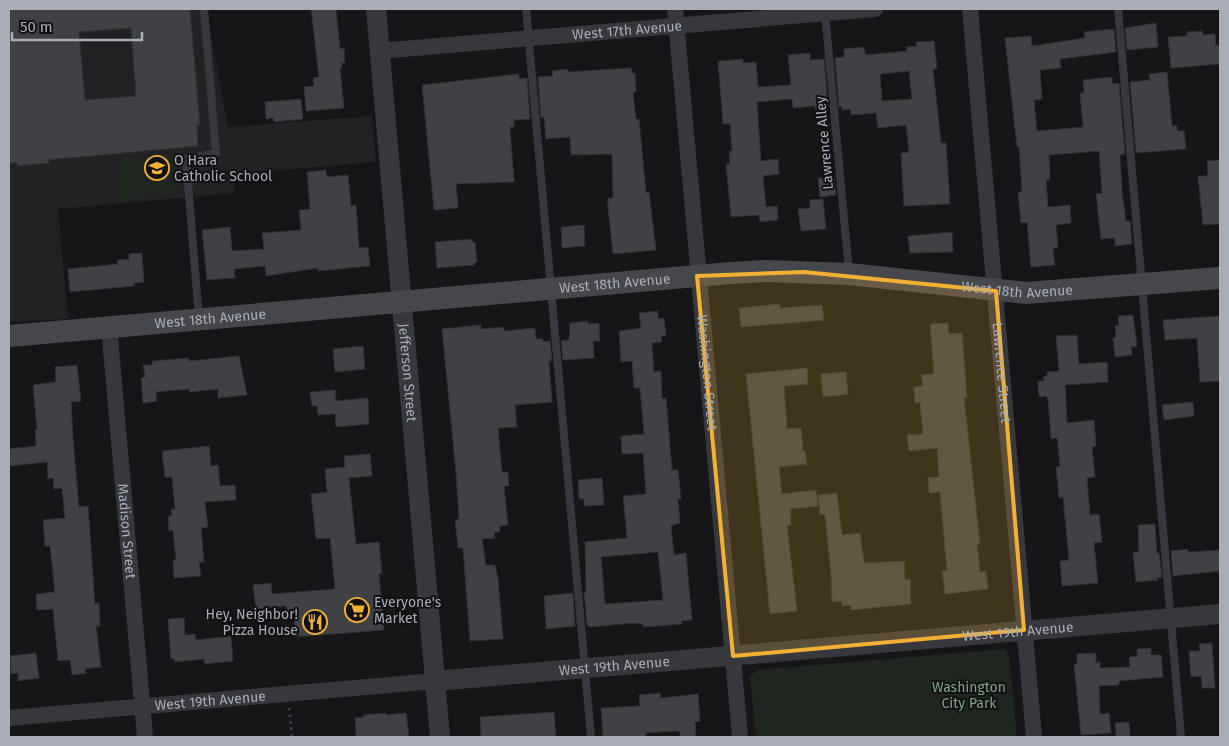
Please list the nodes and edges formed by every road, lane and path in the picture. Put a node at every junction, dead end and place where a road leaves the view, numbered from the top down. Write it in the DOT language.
graph roads {
  1 [pos="204,9"];
  2 [pos="376,9"];
  3 [pos="526,9"];
  4 [pos="875,9"];
  5 [pos="970,9"];
  6 [pos="1118,9"];
  7 [pos="825,11"];
  8 [pos="676,17"];
  9 [pos="528,38"];
  10 [pos="379,51"];
  11 [pos="849,274"];
  12 [pos="697,276"];
  13 [pos="1220,278"];
  14 [pos="1143,284"];
  15 [pos="551,288"];
  16 [pos="996,292"];
  17 [pos="402,301"];
  18 [pos="199,318"];
  19 [pos="109,326"];
  20 [pos="9,336"];
  21 [pos="1220,614"];
  22 [pos="1171,619"];
  23 [pos="1024,630"];
  24 [pos="733,656"];
  25 [pos="585,668"];
  26 [pos="435,681"];
  27 [pos="288,693"];
  28 [pos="142,705"];
  29 [pos="9,718"];
  30 [pos="145,737"];
  31 [pos="292,737"];
  32 [pos="440,737"];
  33 [pos="591,737"];
  34 [pos="740,737"];
  35 [pos="1034,737"];
  36 [pos="1181,737"];
  1 -- 18 [label="lane"];
  2 -- 10 [label="street, Jefferson Street"];
  3 -- 9 [label="lane"];
  4 -- 7 [label="street, West 17th Avenue"];
  5 -- 16 [label="street, Lawrence Street"];
  6 -- 14 [label="lane"];
  7 -- 8 [label="street, West 17th Avenue"];
  7 -- 11 [label="lane, Lawrence Alley"];
  8 -- 9 [label="street, West 17th Avenue"];
  8 -- 12 [label="street, Washington Street"];
  9 -- 10 [label="street, West 17th Avenue"];
  9 -- 15 [label="lane"];
  10 -- 17 [label="street, Jefferson Street"];
  11 -- 12 [label="main road, West 18th Avenue"];
  11 -- 16 [label="main road, West 18th Avenue"];
  12 -- 15 [label="main road, West 18th Avenue"];
  12 -- 24 [label="street, Washington Street"];
  13 -- 14 [label="main road, West 18th Avenue"];
  14 -- 16 [label="main road, West 18th Avenue"];
  14 -- 22 [label="lane"];
  15 -- 17 [label="main road, West 18th Avenue"];
  15 -- 25 [label="lane"];
  16 -- 23 [label="street, Lawrence Street"];
  17 -- 18 [label="main road, West 18th Avenue"];
  17 -- 26 [label="street, Jefferson Street"];
  18 -- 19 [label="main road, West 18th Avenue"];
  19 -- 20 [label="main road, West 18th Avenue"];
  19 -- 28 [label="street, Madison Street"];
  21 -- 22 [label="street, West 19th Avenue"];
  22 -- 23 [label="street, West 19th Avenue"];
  22 -- 36 [label="lane"];
  23 -- 24 [label="street, West 19th Avenue"];
  23 -- 35 [label="street, Lawrence Street"];
  24 -- 25 [label="street, West 19th Avenue"];
  24 -- 34 [label="street, Washington Street"];
  25 -- 26 [label="street, West 19th Avenue"];
  25 -- 33 [label="lane"];
  26 -- 27 [label="street, West 19th Avenue"];
  26 -- 32 [label="street, Jefferson Street"];
  27 -- 28 [label="street, West 19th Avenue"];
  27 -- 31 [label="path"];
  28 -- 29 [label="street, West 19th Avenue"];
  28 -- 30 [label="street, Madison Street"];
}
